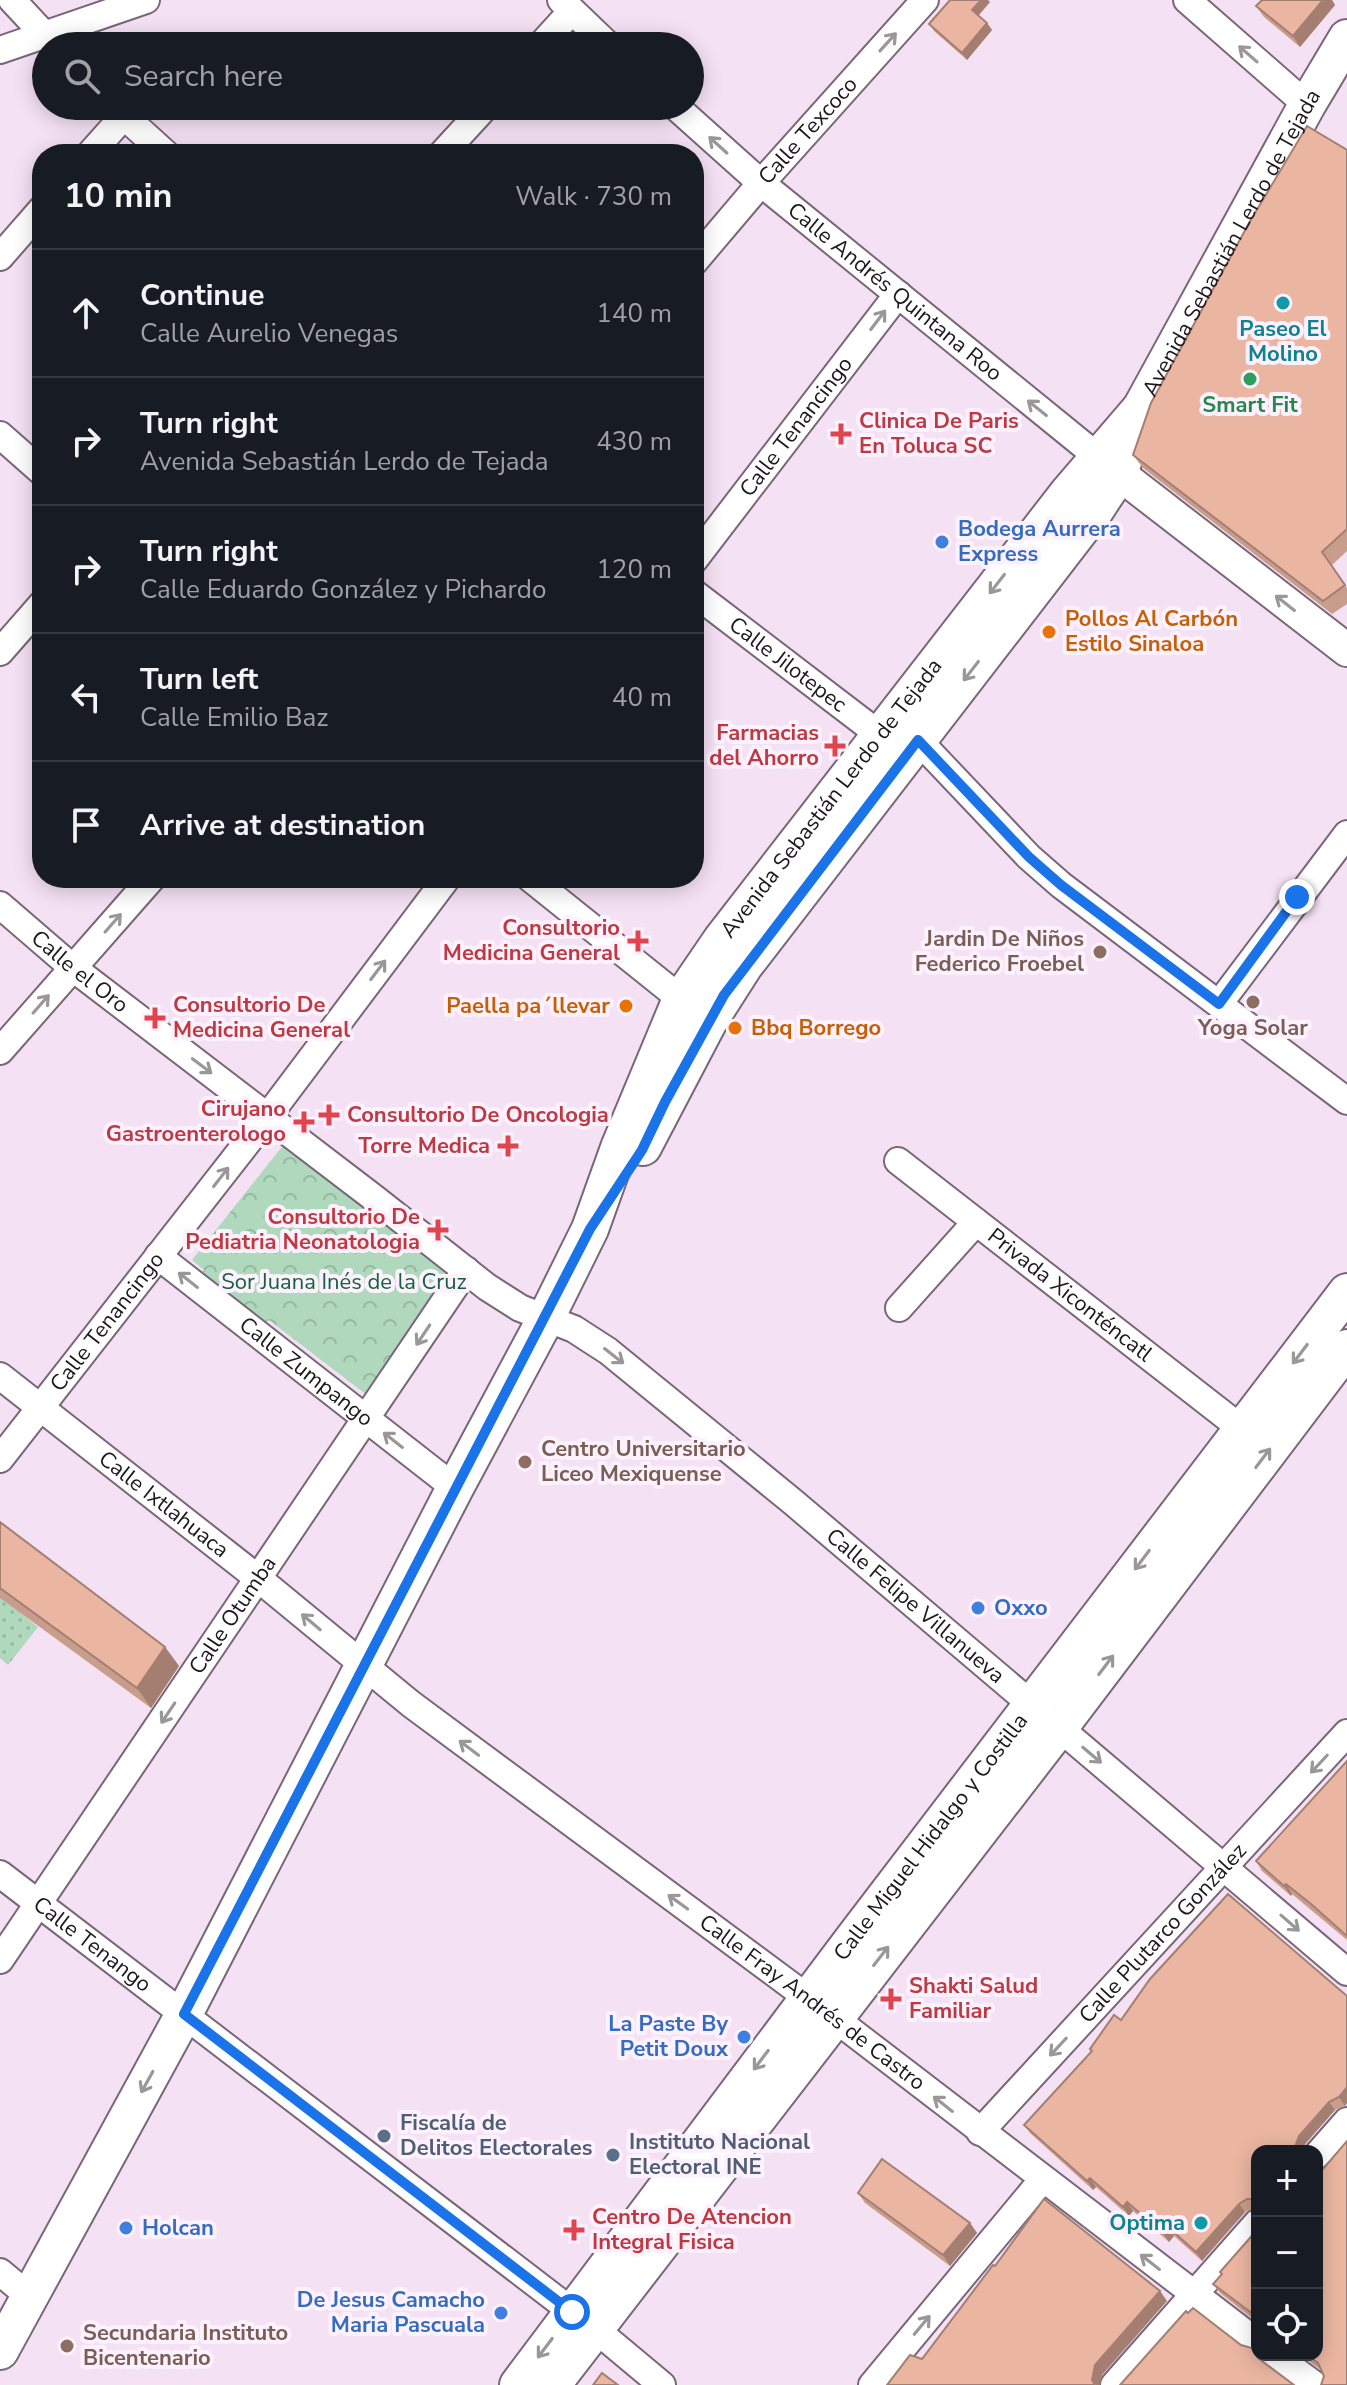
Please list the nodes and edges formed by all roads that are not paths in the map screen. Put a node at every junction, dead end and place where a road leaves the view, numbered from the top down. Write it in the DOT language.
graph roads {
  1 [pos="12,0"];
  2 [pos="146,0"];
  3 [pos="925,0"];
  4 [pos="1187,0"];
  5 [pos="566,6"];
  6 [pos="42,32"];
  7 [pos="71,32"];
  8 [pos="549,32"];
  9 [pos="594,32"];
  10 [pos="1347,38"];
  11 [pos="32,44"];
  12 [pos="0,50"];
  13 [pos="1307,105"];
  14 [pos="112,120"];
  15 [pos="128,120"];
  16 [pos="473,120"];
  17 [pos="691,120"];
  18 [pos="97,144"];
  19 [pos="155,144"];
  20 [pos="451,144"];
  21 [pos="761,183"];
  22 [pos="32,220"];
  23 [pos="704,250"];
  24 [pos="0,257"];
  25 [pos="898,294"];
  26 [pos="0,435"];
  27 [pos="32,463"];
  28 [pos="1109,466"];
  29 [pos="704,547"];
  30 [pos="704,601"];
  31 [pos="32,615"];
  32 [pos="1340,636"];
  33 [pos="0,652"];
  34 [pos="880,735"];
  35 [pos="918,740"];
  36 [pos="1347,834"];
  37 [pos="143,888"];
  38 [pos="439,888"];
  39 [pos="542,888"];
  40 [pos="0,905"];
  41 [pos="73,968"];
  42 [pos="681,999"];
  43 [pos="1219,1004"];
  44 [pos="0,1051"];
  45 [pos="1347,1101"];
  46 [pos="268,1116"];
  47 [pos="898,1161"];
  48 [pos="976,1222"];
  49 [pos="590,1229"];
  50 [pos="158,1256"];
  51 [pos="466,1270"];
  52 [pos="1347,1292"];
  53 [pos="899,1308"];
  54 [pos="546,1318"];
  55 [pos="1347,1348"];
  56 [pos="0,1376"];
  57 [pos="40,1406"];
  58 [pos="367,1419"];
  59 [pos="1242,1429"];
  60 [pos="0,1459"];
  61 [pos="455,1488"];
  62 [pos="259,1579"];
  63 [pos="364,1665"];
  64 [pos="1046,1716"];
  65 [pos="1347,1733"];
  66 [pos="1224,1866"];
  67 [pos="0,1874"];
  68 [pos="39,1903"];
  69 [pos="0,1960"];
  70 [pos="1347,1972"];
  71 [pos="821,2008"];
  72 [pos="184,2014"];
  73 [pos="1347,2121"];
  74 [pos="980,2132"];
  75 [pos="1323,2148"];
  76 [pos="1043,2179"];
  77 [pos="1251,2230"];
  78 [pos="0,2272"];
  79 [pos="1193,2295"];
  80 [pos="30,2297"];
  81 [pos="584,2321"];
  82 [pos="1251,2338"];
  83 [pos="0,2351"];
  84 [pos="1282,2361"];
  85 [pos="518,2385"];
  86 [pos="552,2385"];
  87 [pos="662,2385"];
  88 [pos="872,2385"];
  89 [pos="1114,2385"];
  90 [pos="1315,2385"];
  1 -- 6 [label="street"];
  2 -- 7 [label="street"];
  21 -- 3 [label="street, Calle Texcoco, one-way"];
  13 -- 4 [label="street, one-way"];
  5 -- 8 [label="street"];
  5 -- 9 [label="street"];
  10 -- 13 [label="main road, Avenida Sebastián Lerdo de Tejada"];
  11 -- 12 [label="street"];
  13 -- 28 [label="main road, Avenida Sebastián Lerdo de Tejada"];
  14 -- 18 [label="street"];
  15 -- 19 [label="street"];
  16 -- 20 [label="street"];
  21 -- 17 [label="street, Calle Andrés Quintana Roo, one-way"];
  21 -- 23 [label="street, Calle Texcoco"];
  21 -- 25 [label="street, Calle Andrés Quintana Roo"];
  22 -- 24 [label="street"];
  28 -- 25 [label="street, Calle Andrés Quintana Roo, one-way"];
  29 -- 25 [label="street, Calle Tenancingo, one-way"];
  26 -- 27 [label="street"];
  32 -- 28 [label="street, Calle Andrés Quintana Roo, one-way"];
  28 -- 34 [label="main road, Avenida Sebastián Lerdo de Tejada, one-way"];
  28 -- 35 [label="main road, Avenida Sebastián Lerdo de Tejada, one-way"];
  30 -- 34 [label="street, Calle Jilotepec"];
  31 -- 33 [label="street"];
  34 -- 42 [label="main road, Avenida Sebastián Lerdo de Tejada"];
  35 -- 43 [label="street"];
  35 -- 49 [label="main road, Avenida Sebastián Lerdo de Tejada"];
  36 -- 43 [label="street"];
  41 -- 37 [label="street, one-way"];
  46 -- 38 [label="street, Calle Tenancingo, one-way"];
  39 -- 42 [label="street"];
  40 -- 41 [label="street, Calle el Oro"];
  44 -- 41 [label="street, one-way"];
  41 -- 46 [label="street, Calle el Oro, one-way"];
  42 -- 49 [label="main road, Avenida Sebastián Lerdo de Tejada"];
  43 -- 45 [label="street"];
  50 -- 46 [label="street, Calle Tenancingo, one-way"];
  46 -- 51 [label="street, Calle el Oro"];
  47 -- 48 [label="street, Privada Xiconténcatl"];
  48 -- 53 [label="street"];
  48 -- 59 [label="street, Privada Xiconténcatl"];
  49 -- 54 [label="main road, Avenida Sebastián Lerdo de Tejada"];
  50 -- 57 [label="street, Calle Tenancingo"];
  58 -- 50 [label="street, Calle Zumpango, one-way"];
  51 -- 54 [label="street, Calle el Oro"];
  51 -- 58 [label="street, Calle Otumba, one-way"];
  52 -- 59 [label="main road, Calle Miguel Hidalgo y Costilla, one-way"];
  54 -- 61 [label="main road, Avenida Sebastián Lerdo de Tejada"];
  54 -- 64 [label="street, Calle Felipe Villanueva, one-way"];
  64 -- 55 [label="main road, Calle Miguel Hidalgo y Costilla, one-way"];
  56 -- 57 [label="street, Calle Ixtlahuaca"];
  57 -- 60 [label="street, Calle Tenancingo"];
  57 -- 62 [label="street, Calle Ixtlahuaca"];
  61 -- 58 [label="street, Calle Zumpango, one-way"];
  58 -- 62 [label="street, Calle Otumba"];
  59 -- 64 [label="main road, Calle Miguel Hidalgo y Costilla, one-way"];
  61 -- 63 [label="main road, Avenida Sebastián Lerdo de Tejada"];
  63 -- 62 [label="street, Calle Ixtlahuaca, one-way"];
  62 -- 68 [label="street, Calle Otumba, one-way"];
  71 -- 63 [label="street, Calle Fray Andrés de Castro, one-way"];
  63 -- 72 [label="main road, Avenida Sebastián Lerdo de Tejada"];
  64 -- 66 [label="street, Calle Felipe Villanueva, one-way"];
  64 -- 71 [label="main road, Calle Miguel Hidalgo y Costilla"];
  65 -- 66 [label="street, Calle Plutarco González, one-way"];
  66 -- 70 [label="street, Calle Felipe Villanueva, one-way"];
  66 -- 74 [label="street, Calle Plutarco González, one-way"];
  67 -- 68 [label="street, Calle Tenango"];
  68 -- 69 [label="street, Calle Otumba"];
  68 -- 72 [label="street, Calle Tenango"];
  74 -- 71 [label="street, Calle Fray Andrés de Castro, one-way"];
  71 -- 81 [label="main road, Calle Miguel Hidalgo y Costilla"];
  72 -- 80 [label="main road, Avenida Sebastián Lerdo de Tejada, one-way"];
  72 -- 81 [label="street, Calle Tenango"];
  73 -- 75 [label="street"];
  74 -- 76 [label="street, Calle Fray Andrés de Castro"];
  79 -- 76 [label="street, Calle Fray Andrés de Castro, one-way"];
  88 -- 76 [label="street, one-way"];
  77 -- 79 [label="street"];
  78 -- 80 [label="street"];
  79 -- 82 [label="street, Calle Fray Andrés de Castro"];
  79 -- 89 [label="street"];
  80 -- 83 [label="main road, Avenida Sebastián Lerdo de Tejada"];
  81 -- 85 [label="main road, Calle Miguel Hidalgo y Costilla, one-way"];
  81 -- 86 [label="main road, Calle Miguel Hidalgo y Costilla"];
  81 -- 87 [label="street, Calle Tenango"];
  84 -- 90 [label="street"];
}
